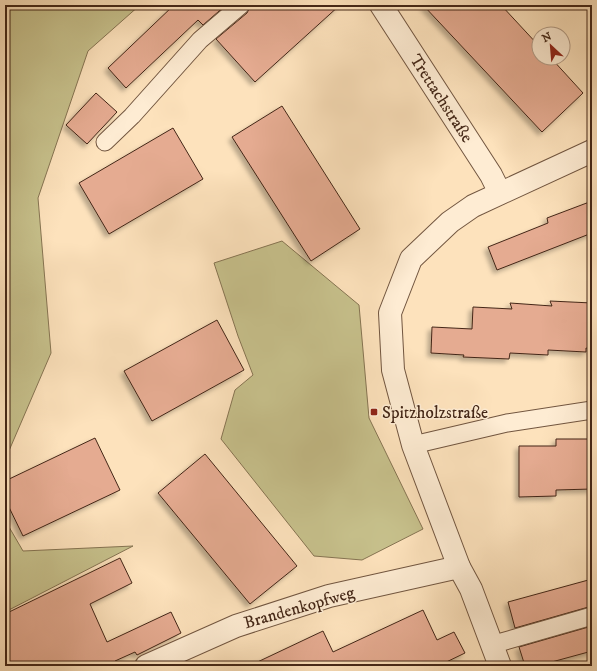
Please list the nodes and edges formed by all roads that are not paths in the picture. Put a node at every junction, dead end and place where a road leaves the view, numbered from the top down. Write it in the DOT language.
graph roads {
  1 [pos="241,5"];
  2 [pos="381,5"];
  3 [pos="105,142"];
  4 [pos="592,151"];
  5 [pos="500,193"];
  6 [pos="592,410"];
  7 [pos="413,445"];
  8 [pos="459,567"];
  9 [pos="592,616"];
  10 [pos="491,644"];
  11 [pos="146,666"];
  12 [pos="500,666"];
  1 -- 3 [label="lane"];
  2 -- 5 [label="street, Trettachstraße"];
  4 -- 5 [label="street"];
  5 -- 7 [label="street"];
  6 -- 7 [label="lane"];
  7 -- 8 [label="street"];
  8 -- 10 [label="street"];
  8 -- 11 [label="street, Brandenkopfweg"];
  9 -- 10 [label="lane"];
  10 -- 12 [label="street"];
}
